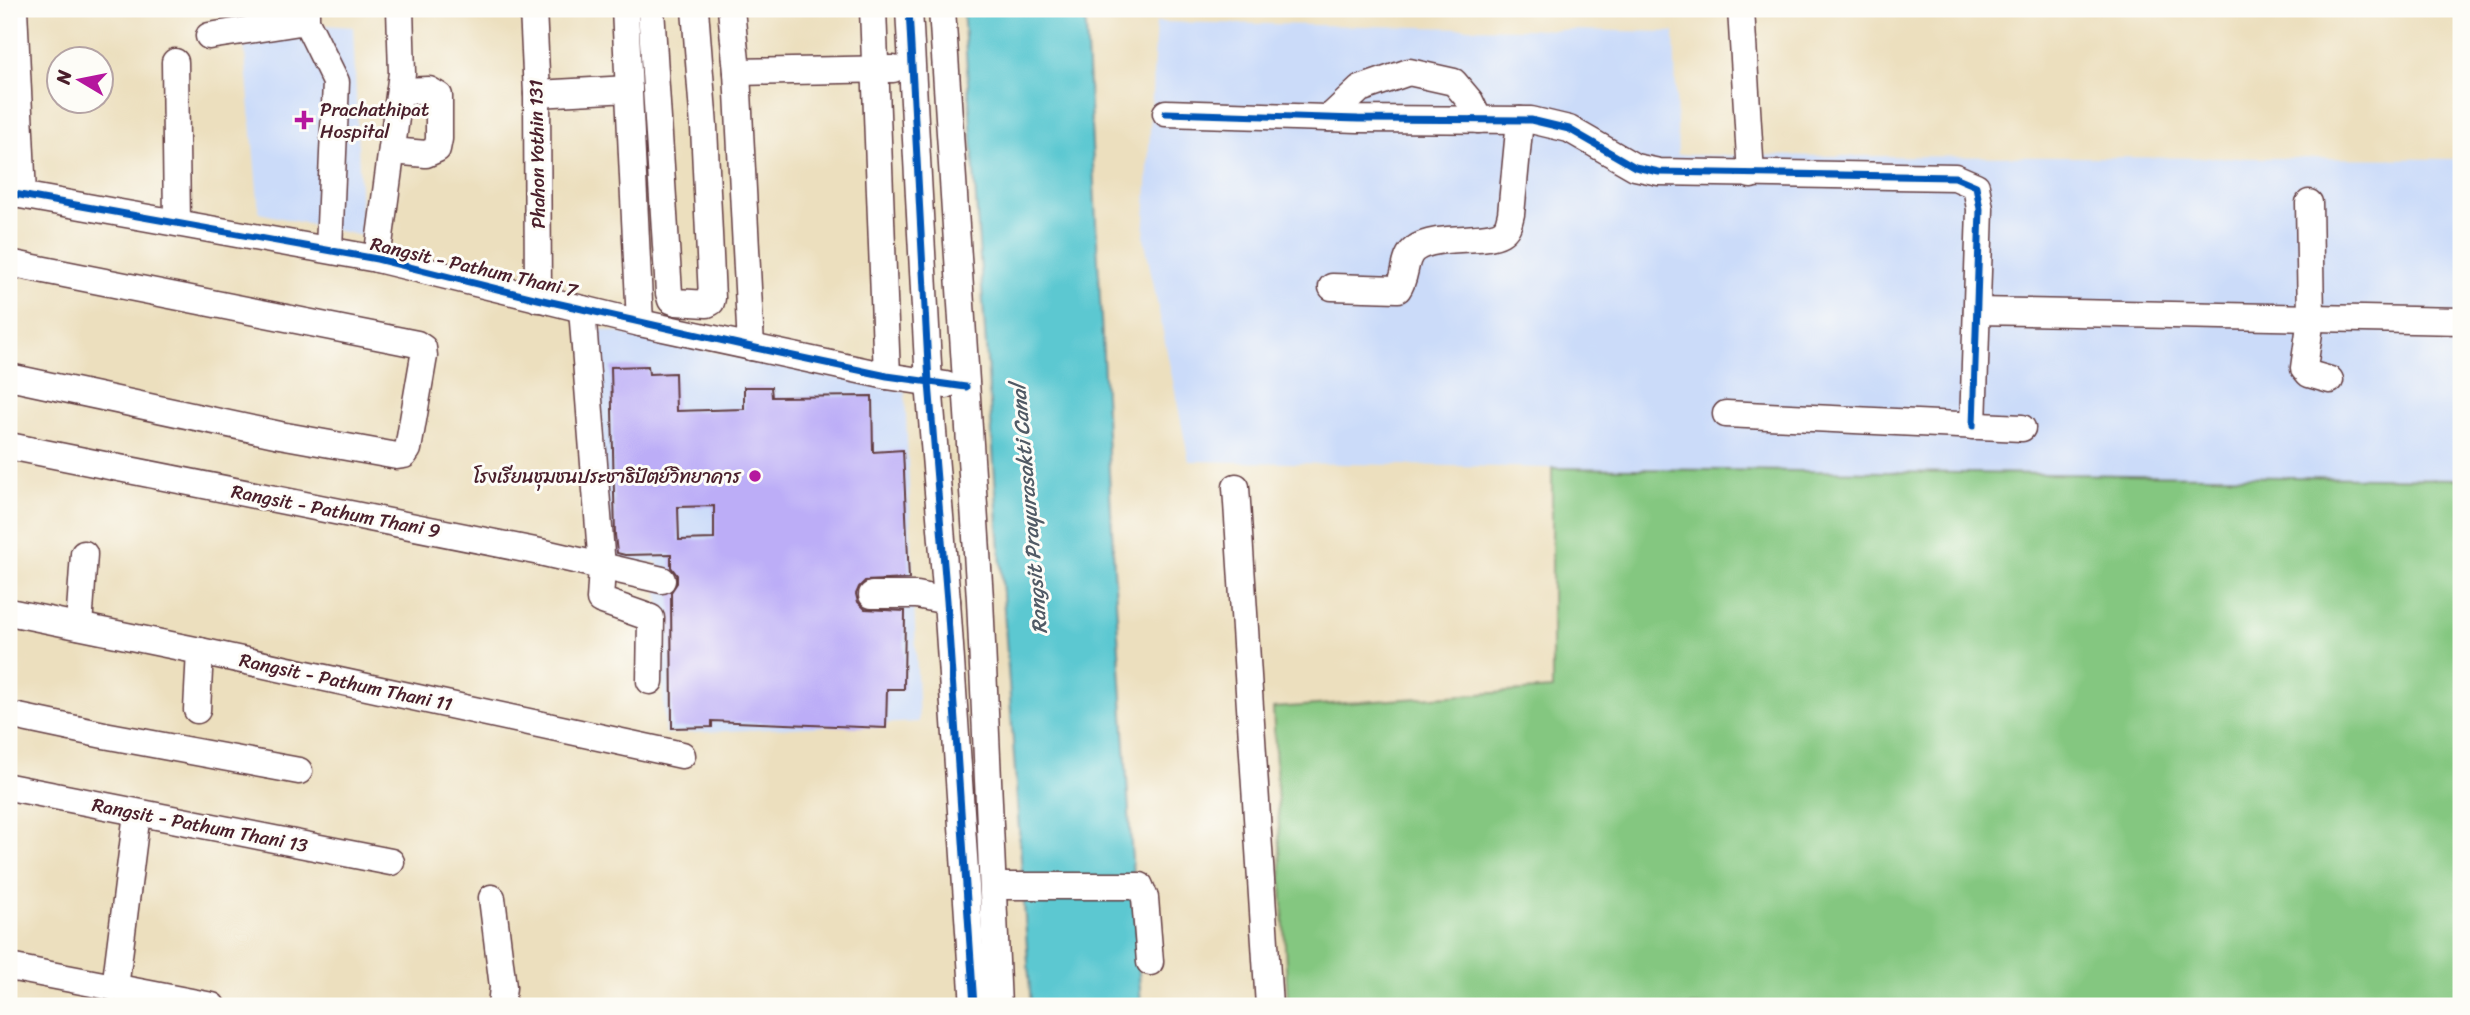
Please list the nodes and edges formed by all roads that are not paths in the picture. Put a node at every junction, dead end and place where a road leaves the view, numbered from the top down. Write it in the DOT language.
graph roads {
  1 [pos="14,9"];
  2 [pos="400,9"];
  3 [pos="533,9"];
  4 [pos="625,9"];
  5 [pos="651,9"];
  6 [pos="695,9"];
  7 [pos="732,9"];
  8 [pos="873,9"];
  9 [pos="909,9"];
  10 [pos="942,9"];
  11 [pos="1741,9"];
  12 [pos="306,15"];
  13 [pos="209,36"];
  14 [pos="175,62"];
  15 [pos="913,67"];
  16 [pos="877,70"];
  17 [pos="737,72"];
  18 [pos="629,89"];
  19 [pos="400,90"];
  20 [pos="537,94"];
  21 [pos="1166,113"];
  22 [pos="1329,118"];
  23 [pos="1479,120"];
  24 [pos="1520,120"];
  25 [pos="704,127"];
  26 [pos="660,130"];
  27 [pos="392,151"];
  28 [pos="1751,175"];
  29 [pos="16,194"];
  30 [pos="2309,203"];
  31 [pos="177,222"];
  32 [pos="329,249"];
  33 [pos="377,259"];
  34 [pos="9,263"];
  35 [pos="1332,287"];
  36 [pos="538,299"];
  37 [pos="582,309"];
  38 [pos="1977,311"];
  39 [pos="2311,318"];
  40 [pos="2461,321"];
  41 [pos="640,323"];
  42 [pos="751,347"];
  43 [pos="887,376"];
  44 [pos="9,377"];
  45 [pos="2330,380"];
  46 [pos="929,383"];
  47 [pos="966,387"];
  48 [pos="1726,414"];
  49 [pos="1973,426"];
  50 [pos="2022,428"];
  51 [pos="9,446"];
  52 [pos="1236,487"];
  53 [pos="84,554"];
  54 [pos="602,567"];
  55 [pos="663,580"];
  56 [pos="872,595"];
  57 [pos="947,601"];
  58 [pos="9,612"];
  59 [pos="79,626"];
  60 [pos="200,651"];
  61 [pos="650,681"];
  62 [pos="197,710"];
  63 [pos="9,715"];
  64 [pos="682,755"];
  65 [pos="299,771"];
  66 [pos="9,787"];
  67 [pos="137,813"];
  68 [pos="391,862"];
  69 [pos="1002,886"];
  70 [pos="492,898"];
  71 [pos="1150,962"];
  72 [pos="9,967"];
  73 [pos="115,988"];
  74 [pos="212,1006"];
  75 [pos="501,1006"];
  76 [pos="974,1006"];
  77 [pos="999,1006"];
  78 [pos="1269,1006"];
  1 -- 29 [label="street"];
  2 -- 19 [label="street"];
  3 -- 20 [label="street, Phahon Yothin 131"];
  4 -- 18 [label="street"];
  5 -- 26 [label="street"];
  6 -- 25 [label="street"];
  7 -- 17 [label="street"];
  8 -- 16 [label="street"];
  9 -- 15 [label="street"];
  10 -- 47 [label="street"];
  11 -- 28 [label="street"];
  12 -- 13 [label="street"];
  12 -- 32 [label="street"];
  14 -- 31 [label="street"];
  15 -- 16 [label="street"];
  15 -- 46 [label="street"];
  16 -- 17 [label="street"];
  16 -- 43 [label="street"];
  17 -- 42 [label="street"];
  18 -- 20 [label="street"];
  18 -- 41 [label="street"];
  19 -- 27 [label="street"];
  19 -- 27 [label="street"];
  20 -- 36 [label="street, Phahon Yothin 131"];
  21 -- 22 [label="street"];
  22 -- 23 [label="street"];
  22 -- 23 [label="street"];
  23 -- 24 [label="street"];
  24 -- 28 [label="street"];
  24 -- 35 [label="street"];
  25 -- 26 [label="street"];
  25 -- 26 [label="street"];
  27 -- 33 [label="street"];
  28 -- 38 [label="street"];
  29 -- 31 [label="street, Rangsit - Pathum Thani 7"];
  30 -- 39 [label="street"];
  31 -- 32 [label="street, Rangsit - Pathum Thani 7"];
  32 -- 33 [label="street, Rangsit - Pathum Thani 7"];
  33 -- 36 [label="street, Rangsit - Pathum Thani 7"];
  34 -- 44 [label="street"];
  36 -- 37 [label="street, Rangsit - Pathum Thani 7"];
  37 -- 41 [label="street, Rangsit - Pathum Thani 7"];
  37 -- 54 [label="street"];
  38 -- 39 [label="street"];
  38 -- 49 [label="street"];
  39 -- 40 [label="street"];
  39 -- 45 [label="street"];
  41 -- 42 [label="street, Rangsit - Pathum Thani 7"];
  42 -- 43 [label="street, Rangsit - Pathum Thani 7"];
  43 -- 46 [label="street, Rangsit - Pathum Thani 7"];
  46 -- 47 [label="street, Rangsit - Pathum Thani 7"];
  46 -- 57 [label="street"];
  47 -- 69 [label="street"];
  48 -- 49 [label="street"];
  49 -- 50 [label="street"];
  51 -- 54 [label="street, Rangsit - Pathum Thani 9"];
  52 -- 78 [label="street"];
  53 -- 59 [label="street"];
  54 -- 55 [label="street, Rangsit - Pathum Thani 9"];
  54 -- 61 [label="street"];
  56 -- 57 [label="street"];
  57 -- 76 [label="street"];
  58 -- 59 [label="street, Rangsit - Pathum Thani 11"];
  59 -- 60 [label="street, Rangsit - Pathum Thani 11"];
  60 -- 62 [label="street"];
  60 -- 64 [label="street, Rangsit - Pathum Thani 11"];
  63 -- 65 [label="street"];
  66 -- 67 [label="street, Rangsit - Pathum Thani 13"];
  67 -- 68 [label="street, Rangsit - Pathum Thani 13"];
  67 -- 73 [label="street"];
  69 -- 71 [label="street"];
  69 -- 77 [label="street"];
  70 -- 75 [label="street"];
  72 -- 73 [label="street"];
  73 -- 74 [label="street"];
}
